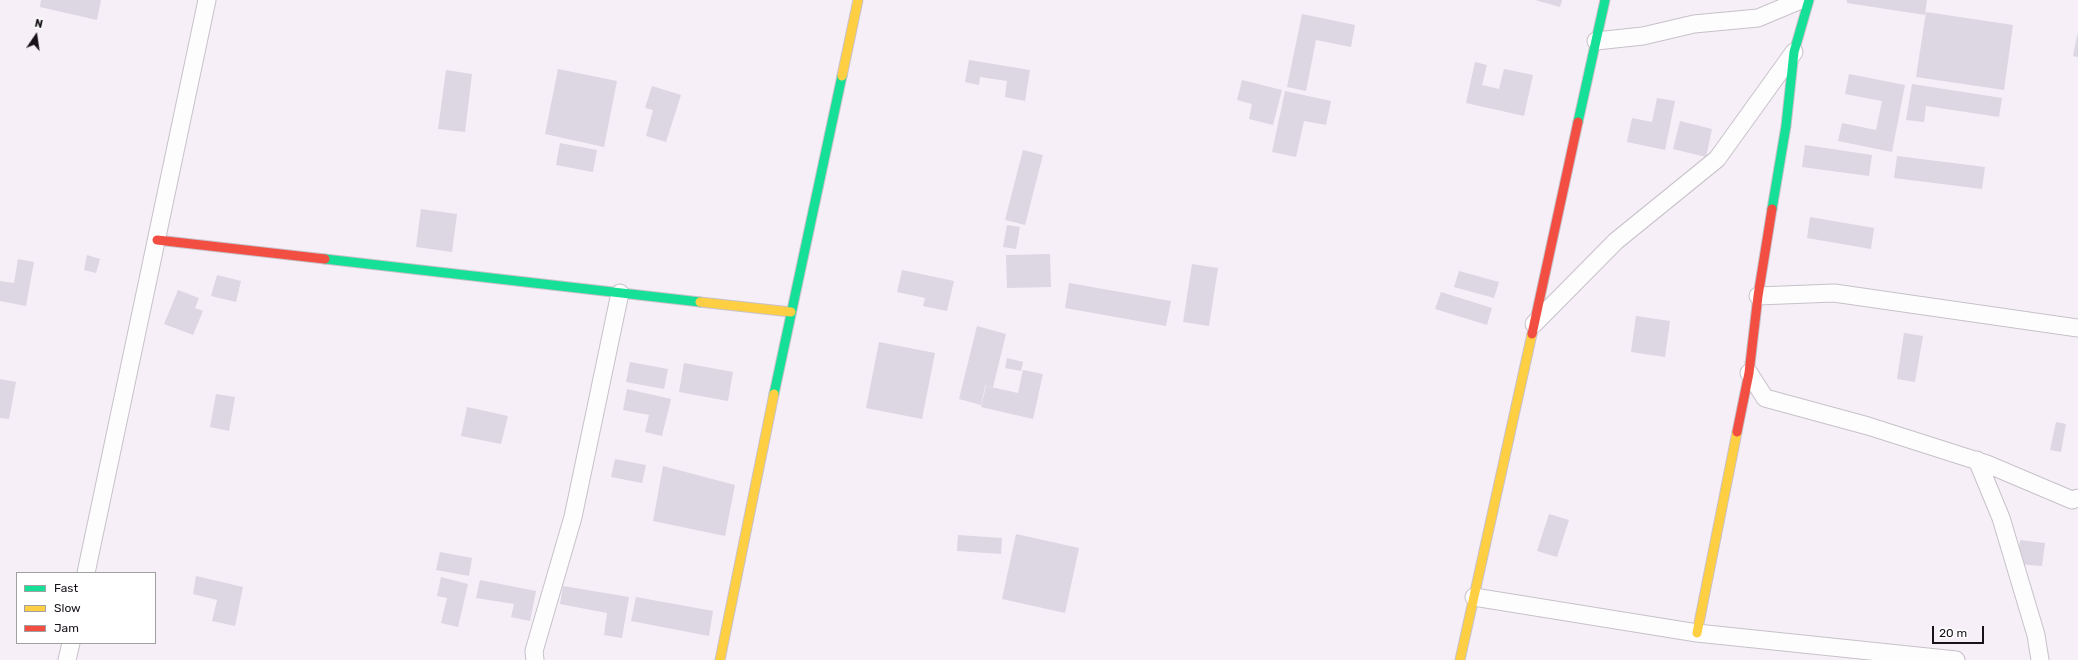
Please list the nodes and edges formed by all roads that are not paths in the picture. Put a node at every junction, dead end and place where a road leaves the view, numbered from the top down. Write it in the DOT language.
graph roads {
  1 [pos="207,0"];
  2 [pos="858,0"];
  3 [pos="1605,0"];
  4 [pos="1802,0"];
  5 [pos="1809,0"];
  6 [pos="1596,41"];
  7 [pos="1794,52"];
  8 [pos="157,240"];
  9 [pos="620,293"];
  10 [pos="1758,296"];
  11 [pos="791,312"];
  12 [pos="1534,324"];
  13 [pos="2078,328"];
  14 [pos="1749,373"];
  15 [pos="1977,460"];
  16 [pos="2078,498"];
  17 [pos="86,572"];
  18 [pos="1474,597"];
  19 [pos="1698,633"];
  20 [pos="71,644"];
  21 [pos="67,660"];
  22 [pos="535,660"];
  23 [pos="720,660"];
  24 [pos="1460,660"];
  25 [pos="1956,660"];
  26 [pos="2040,660"];
  1 -- 8 [label="street"];
  2 -- 11 [label="street"];
  3 -- 6 [label="street"];
  4 -- 6 [label="street"];
  5 -- 7 [label="street"];
  6 -- 12 [label="street"];
  7 -- 10 [label="street"];
  7 -- 12 [label="street"];
  8 -- 9 [label="street"];
  8 -- 17 [label="street"];
  9 -- 11 [label="street"];
  9 -- 22 [label="street"];
  10 -- 13 [label="street"];
  10 -- 14 [label="street"];
  11 -- 23 [label="street"];
  12 -- 18 [label="street"];
  14 -- 15 [label="street"];
  14 -- 19 [label="street"];
  15 -- 16 [label="street"];
  15 -- 26 [label="street"];
  18 -- 19 [label="street"];
  18 -- 24 [label="street"];
  19 -- 25 [label="street"];
  20 -- 21 [label="street"];
}
